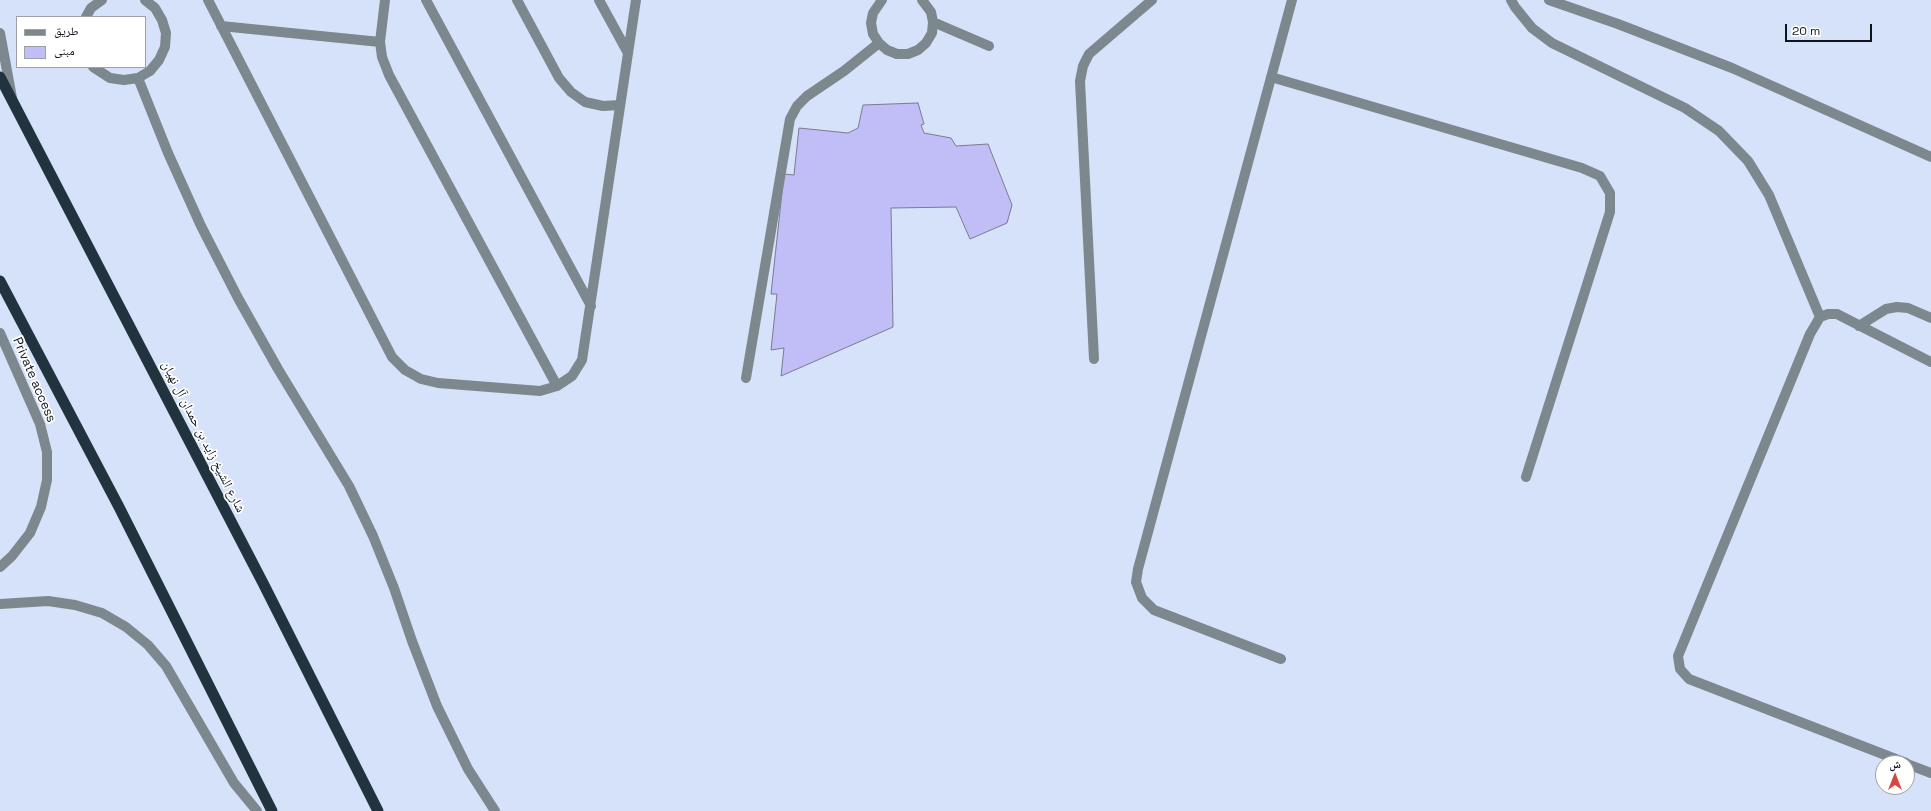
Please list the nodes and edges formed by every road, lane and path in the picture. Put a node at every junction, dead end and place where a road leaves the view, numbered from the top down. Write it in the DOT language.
graph roads {
  1 [pos="102,0"];
  2 [pos="145,0"];
  3 [pos="208,0"];
  4 [pos="385,0"];
  5 [pos="426,0"];
  6 [pos="517,0"];
  7 [pos="599,0"];
  8 [pos="636,0"];
  9 [pos="882,0"];
  10 [pos="922,0"];
  11 [pos="1152,0"];
  12 [pos="1292,0"];
  13 [pos="1512,0"];
  14 [pos="1549,0"];
  15 [pos="87,16"];
  16 [pos="933,22"];
  17 [pos="221,26"];
  18 [pos="0,32"];
  19 [pos="380,42"];
  20 [pos="879,43"];
  21 [pos="989,46"];
  22 [pos="628,53"];
  23 [pos="95,68"];
  24 [pos="0,77"];
  25 [pos="1271,77"];
  26 [pos="138,78"];
  27 [pos="13,102"];
  28 [pos="620,105"];
  29 [pos="1931,157"];
  30 [pos="0,281"];
  31 [pos="591,306"];
  32 [pos="1820,317"];
  33 [pos="1931,318"];
  34 [pos="1859,326"];
  35 [pos="0,334"];
  36 [pos="1094,359"];
  37 [pos="1931,362"];
  38 [pos="746,378"];
  39 [pos="558,386"];
  40 [pos="1526,477"];
  41 [pos="0,567"];
  42 [pos="0,604"];
  43 [pos="1281,659"];
  44 [pos="1885,755"];
  45 [pos="1915,767"];
  46 [pos="1931,773"];
  47 [pos="257,811"];
  48 [pos="272,811"];
  49 [pos="378,811"];
  50 [pos="495,811"];
  1 -- 15 [label="street"];
  2 -- 26 [label="street"];
  3 -- 17 [label="street"];
  4 -- 19 [label="street"];
  5 -- 31 [label="street"];
  6 -- 28 [label="street"];
  7 -- 22 [label="street"];
  8 -- 22 [label="street"];
  9 -- 20 [label="street"];
  10 -- 16 [label="street"];
  11 -- 36 [label="street"];
  12 -- 25 [label="street"];
  13 -- 32 [label="street"];
  14 -- 29 [label="street"];
  16 -- 20 [label="street"];
  16 -- 21 [label="street"];
  17 -- 19 [label="street"];
  17 -- 39 [label="street"];
  18 -- 27 [label="street"];
  19 -- 39 [label="street"];
  20 -- 38 [label="street"];
  22 -- 28 [label="street"];
  23 -- 26 [label="street"];
  24 -- 27 [label="highway, شارع الشيخ زايد بن حمدان آل نهيان"];
  25 -- 40 [label="street"];
  25 -- 43 [label="street"];
  26 -- 50 [label="street"];
  27 -- 49 [label="highway, شارع الشيخ زايد بن حمدان آل نهيان"];
  28 -- 31 [label="street"];
  30 -- 48 [label="highway"];
  31 -- 39 [label="street"];
  32 -- 34 [label="street"];
  32 -- 44 [label="street"];
  33 -- 34 [label="street"];
  34 -- 37 [label="street"];
  35 -- 41 [label="street, Private access"];
  42 -- 47 [label="street"];
  45 -- 46 [label="street"];
}
